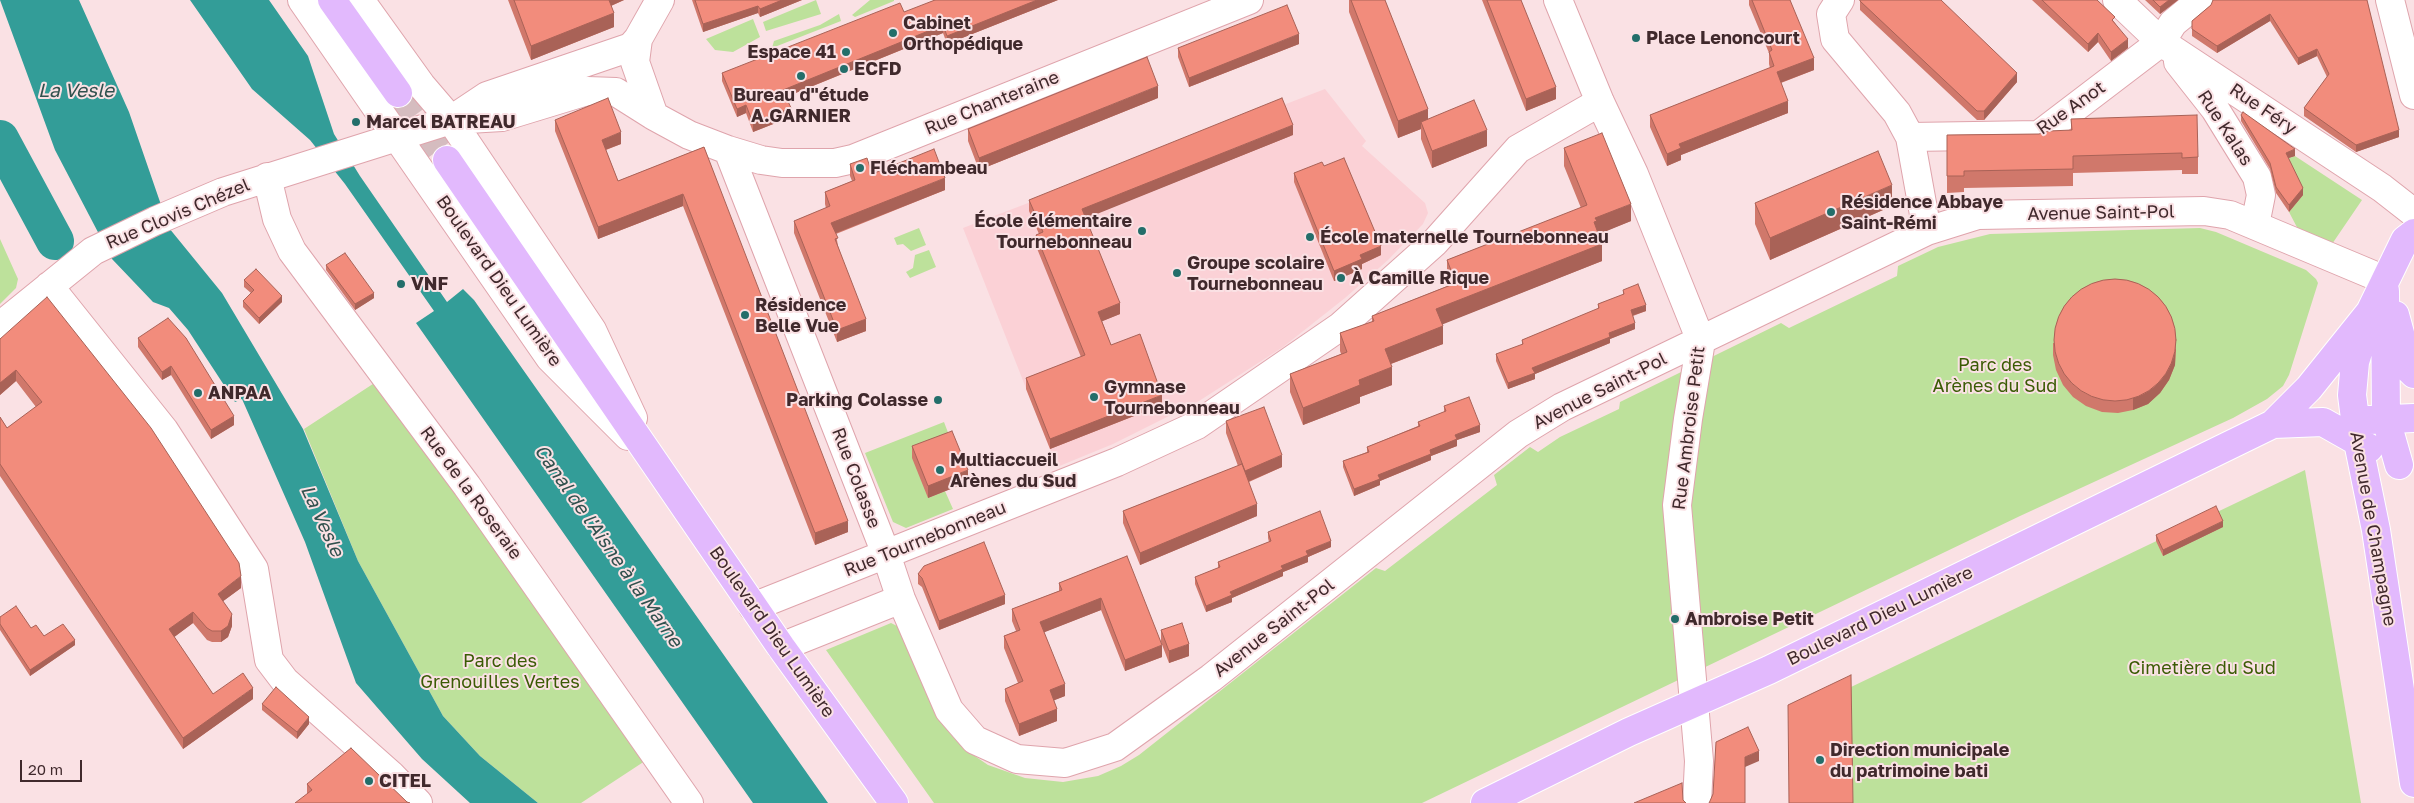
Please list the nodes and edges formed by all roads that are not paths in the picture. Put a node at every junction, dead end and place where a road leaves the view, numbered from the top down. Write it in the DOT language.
graph roads {
  1 [pos="302,0"];
  2 [pos="332,0"];
  3 [pos="360,0"];
  4 [pos="660,0"];
  5 [pos="1249,0"];
  6 [pos="1558,0"];
  7 [pos="1840,0"];
  8 [pos="2117,0"];
  9 [pos="2201,0"];
  10 [pos="2390,0"];
  11 [pos="2161,42"];
  12 [pos="631,45"];
  13 [pos="398,93"];
  14 [pos="2414,95"];
  15 [pos="1600,102"];
  16 [pos="654,116"];
  17 [pos="451,120"];
  18 [pos="1910,137"];
  19 [pos="390,138"];
  20 [pos="728,150"];
  21 [pos="447,160"];
  22 [pos="279,173"];
  23 [pos="2414,213"];
  24 [pos="2255,225"];
  25 [pos="1927,230"];
  26 [pos="2414,233"];
  27 [pos="2385,280"];
  28 [pos="48,286"];
  29 [pos="2370,312"];
  30 [pos="0,326"];
  31 [pos="1702,341"];
  32 [pos="2414,374"];
  33 [pos="2414,418"];
  34 [pos="2386,420"];
  35 [pos="2273,424"];
  36 [pos="2356,431"];
  37 [pos="652,460"];
  38 [pos="2406,470"];
  39 [pos="886,554"];
  40 [pos="901,599"];
  41 [pos="753,607"];
  42 [pos="781,647"];
  43 [pos="1695,703"];
  44 [pos="2414,783"];
  45 [pos="418,803"];
  46 [pos="689,803"];
  47 [pos="894,803"];
  48 [pos="1485,803"];
  49 [pos="1697,803"];
  1 -- 19 [label="street, Boulevard Dieu Lumière"];
  2 -- 13 [label="main road"];
  3 -- 17 [label="street, Boulevard Dieu Lumière"];
  4 -- 12 [label="street"];
  5 -- 20 [label="street, Rue Chanteraine"];
  6 -- 15 [label="street, Rue Ambroise Petit"];
  7 -- 18 [label="street"];
  8 -- 11 [label="street, Rue Féry"];
  9 -- 11 [label="street, Rue Anot"];
  10 -- 14 [label="street"];
  11 -- 18 [label="street, Rue Anot"];
  11 -- 23 [label="street, Rue Féry"];
  11 -- 24 [label="street, Rue Kalas"];
  12 -- 16 [label="street"];
  12 -- 17 [label="street"];
  15 -- 31 [label="street, Rue Ambroise Petit"];
  15 -- 39 [label="street, Rue Tournebonneau"];
  16 -- 17 [label="street, Rue Chanteraine"];
  16 -- 20 [label="street, Rue Chanteraine"];
  17 -- 19 [label="street, Rue Clovis Chézel"];
  17 -- 37 [label="street, Boulevard Dieu Lumière"];
  18 -- 25 [label="street"];
  19 -- 22 [label="street, Rue Clovis Chézel"];
  19 -- 37 [label="street, Boulevard Dieu Lumière"];
  20 -- 39 [label="street, Rue Colasse"];
  21 -- 37 [label="main road, Boulevard Dieu Lumière"];
  22 -- 28 [label="street, Rue Clovis Chézel"];
  22 -- 46 [label="street, Rue de la Roseraie"];
  24 -- 25 [label="street, Avenue Saint-Pol"];
  24 -- 27 [label="street, Avenue Saint-Pol"];
  25 -- 31 [label="street, Avenue Saint-Pol"];
  26 -- 27 [label="main road, Avenue de Champagne"];
  27 -- 29 [label="main road, Avenue de Champagne"];
  27 -- 32 [label="main road"];
  27 -- 34 [label="main road"];
  28 -- 30 [label="street, Rue Clovis Chézel"];
  28 -- 45 [label="street"];
  29 -- 35 [label="main road"];
  29 -- 36 [label="main road, Avenue de Champagne"];
  31 -- 40 [label="street, Avenue Saint-Pol"];
  31 -- 43 [label="street, Rue Ambroise Petit"];
  33 -- 34 [label="main road"];
  34 -- 36 [label="main road"];
  34 -- 38 [label="main road"];
  35 -- 36 [label="main road"];
  35 -- 43 [label="main road, Boulevard Dieu Lumière"];
  36 -- 38 [label="main road"];
  36 -- 44 [label="main road, Avenue de Champagne"];
  37 -- 41 [label="main road, Boulevard Dieu Lumière"];
  39 -- 40 [label="street, Avenue Saint-Pol"];
  39 -- 41 [label="street, Rue Tournebonneau"];
  40 -- 42 [label="street"];
  41 -- 42 [label="main road, Boulevard Dieu Lumière"];
  42 -- 47 [label="main road, Boulevard Dieu Lumière"];
  43 -- 48 [label="main road, Boulevard Dieu Lumière"];
  43 -- 49 [label="street, Rue Ambroise Petit"];
}
